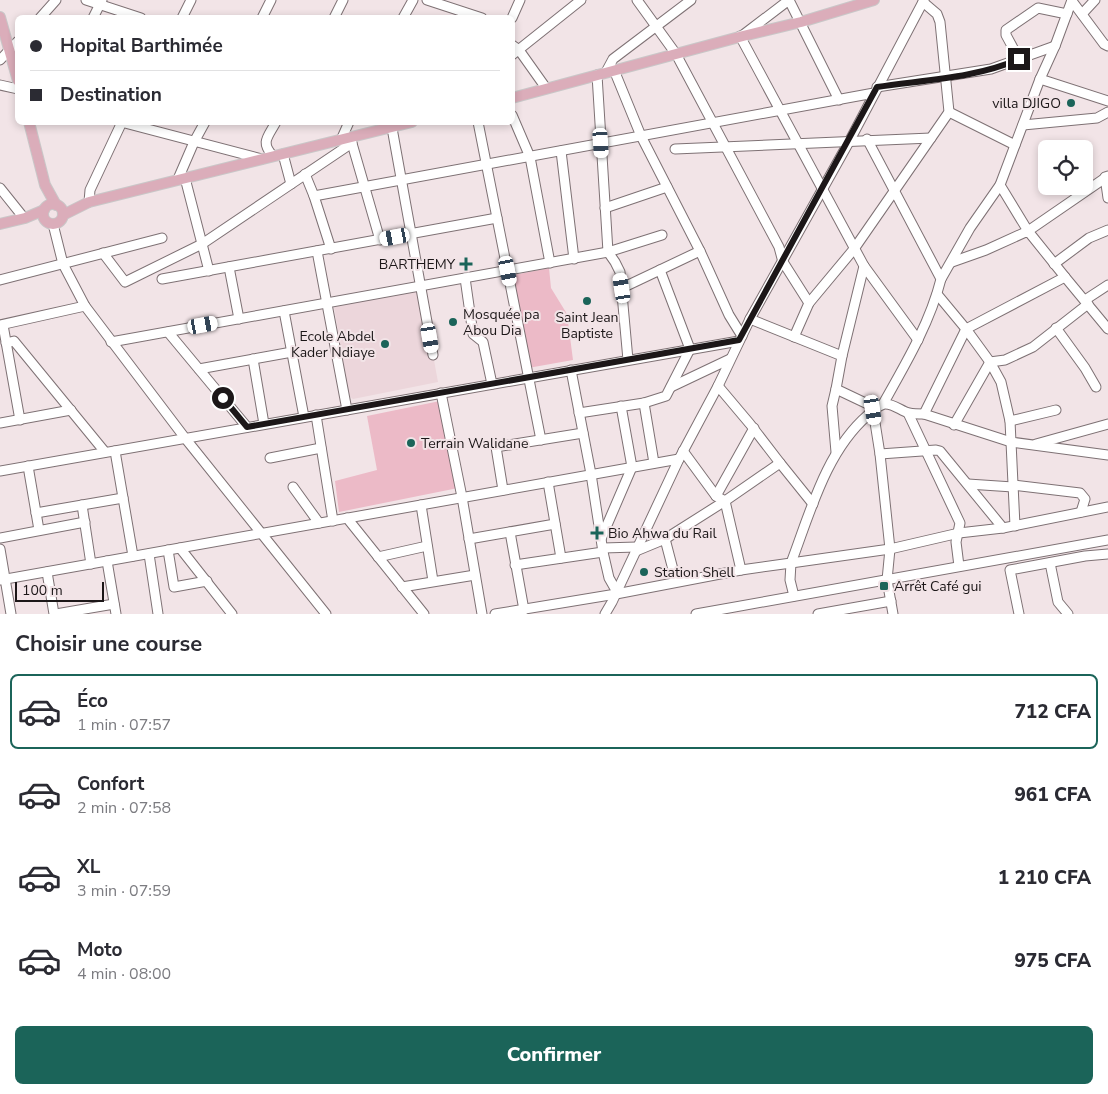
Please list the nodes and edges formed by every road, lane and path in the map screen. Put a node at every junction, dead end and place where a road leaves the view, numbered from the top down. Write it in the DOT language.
graph roads {
  1 [pos="56,0"];
  2 [pos="86,0"];
  3 [pos="191,0"];
  4 [pos="271,0"];
  5 [pos="343,0"];
  6 [pos="413,0"];
  7 [pos="428,0"];
  8 [pos="520,0"];
  9 [pos="580,0"];
  10 [pos="637,0"];
  11 [pos="690,0"];
  12 [pos="874,0"];
  13 [pos="1095,0"];
  14 [pos="924,1"];
  15 [pos="1072,1"];
  16 [pos="101,2"];
  17 [pos="1067,14"];
  18 [pos="1082,14"];
  19 [pos="43,15"];
  20 [pos="94,15"];
  21 [pos="134,15"];
  22 [pos="184,15"];
  23 [pos="264,15"];
  24 [pos="336,15"];
  25 [pos="405,15"];
  26 [pos="473,15"];
  27 [pos="513,15"];
  28 [pos="0,17"];
  29 [pos="802,22"];
  30 [pos="657,27"];
  31 [pos="742,36"];
  32 [pos="15,43"];
  33 [pos="1055,46"];
  34 [pos="1108,46"];
  35 [pos="9,50"];
  36 [pos="515,50"];
  37 [pos="676,54"];
  38 [pos="1019,59"];
  39 [pos="0,60"];
  40 [pos="15,70"];
  41 [pos="606,72"];
  42 [pos="945,77"];
  43 [pos="1040,79"];
  44 [pos="0,85"];
  45 [pos="15,88"];
  46 [pos="546,88"];
  47 [pos="876,90"];
  48 [pos="515,97"];
  49 [pos="840,100"];
  50 [pos="1108,101"];
  51 [pos="780,111"];
  52 [pos="949,112"];
  53 [pos="1108,112"];
  54 [pos="515,123"];
  55 [pos="711,123"];
  56 [pos="30,125"];
  57 [pos="36,125"];
  58 [pos="120,125"];
  59 [pos="129,125"];
  60 [pos="203,125"];
  61 [pos="274,125"];
  62 [pos="349,125"];
  63 [pos="402,125"];
  64 [pos="479,125"];
  65 [pos="1023,125"];
  66 [pos="392,128"];
  67 [pos="32,133"];
  68 [pos="641,136"];
  69 [pos="931,138"];
  70 [pos="867,139"];
  71 [pos="348,140"];
  72 [pos="850,140"];
  73 [pos="194,142"];
  74 [pos="601,143"];
  75 [pos="798,143"];
  76 [pos="1015,145"];
  77 [pos="724,146"];
  78 [pos="675,149"];
  79 [pos="561,151"];
  80 [pos="278,155"];
  81 [pos="530,157"];
  82 [pos="262,159"];
  83 [pos="487,165"];
  84 [pos="305,174"];
  85 [pos="1106,177"];
  86 [pos="181,178"];
  87 [pos="401,180"];
  88 [pos="291,184"];
  89 [pos="45,185"];
  90 [pos="1000,185"];
  91 [pos="667,186"];
  92 [pos="365,187"];
  93 [pos="0,188"];
  94 [pos="823,189"];
  95 [pos="894,192"];
  96 [pos="314,196"];
  97 [pos="1108,198"];
  98 [pos="87,203"];
  99 [pos="605,208"];
  100 [pos="59,209"];
  101 [pos="47,216"];
  102 [pos="25,218"];
  103 [pos="497,218"];
  104 [pos="0,224"];
  105 [pos="1108,230"];
  106 [pos="1028,231"];
  107 [pos="411,234"];
  108 [pos="662,235"];
  109 [pos="162,238"];
  110 [pos="380,240"];
  111 [pos="202,244"];
  112 [pos="331,249"];
  113 [pos="854,249"];
  114 [pos="317,251"];
  115 [pos="608,252"];
  116 [pos="700,252"];
  117 [pos="104,253"];
  118 [pos="574,259"];
  119 [pos="783,262"];
  120 [pos="952,262"];
  121 [pos="550,263"];
  122 [pos="63,264"];
  123 [pos="1054,264"];
  124 [pos="864,266"];
  125 [pos="229,267"];
  126 [pos="660,270"];
  127 [pos="209,271"];
  128 [pos="508,271"];
  129 [pos="1065,277"];
  130 [pos="465,278"];
  131 [pos="162,279"];
  132 [pos="941,279"];
  133 [pos="0,280"];
  134 [pos="1108,285"];
  135 [pos="421,286"];
  136 [pos="622,288"];
  137 [pos="937,294"];
  138 [pos="1086,302"];
  139 [pos="327,303"];
  140 [pos="809,303"];
  141 [pos="85,306"];
  142 [pos="284,311"];
  143 [pos="238,319"];
  144 [pos="750,319"];
  145 [pos="1,325"];
  146 [pos="1056,328"];
  147 [pos="966,329"];
  148 [pos="1108,329"];
  149 [pos="168,332"];
  150 [pos="794,337"];
  151 [pos="740,338"];
  152 [pos="918,340"];
  153 [pos="112,342"];
  154 [pos="6,343"];
  155 [pos="690,349"];
  156 [pos="292,352"];
  157 [pos="433,355"];
  158 [pos="842,356"];
  159 [pos="252,359"];
  160 [pos="730,359"];
  161 [pos="628,360"];
  162 [pos="990,362"];
  163 [pos="199,369"];
  164 [pos="571,370"];
  165 [pos="528,378"];
  166 [pos="492,384"];
  167 [pos="718,386"];
  168 [pos="670,387"];
  169 [pos="1096,387"];
  170 [pos="836,389"];
  171 [pos="441,393"];
  172 [pos="644,402"];
  173 [pos="621,406"];
  174 [pos="877,408"];
  175 [pos="70,410"];
  176 [pos="347,410"];
  177 [pos="1056,410"];
  178 [pos="908,412"];
  179 [pos="579,414"];
  180 [pos="924,414"];
  181 [pos="316,415"];
  182 [pos="304,417"];
  183 [pos="20,420"];
  184 [pos="1010,420"];
  185 [pos="0,423"];
  186 [pos="264,424"];
  187 [pos="1108,424"];
  188 [pos="954,425"];
  189 [pos="247,427"];
  190 [pos="754,428"];
  191 [pos="583,433"];
  192 [pos="185,438"];
  193 [pos="541,440"];
  194 [pos="1011,442"];
  195 [pos="1030,446"];
  196 [pos="321,448"];
  197 [pos="924,450"];
  198 [pos="115,451"];
  199 [pos="104,452"];
  200 [pos="836,452"];
  201 [pos="880,454"];
  202 [pos="681,455"];
  203 [pos="1108,455"];
  204 [pos="270,458"];
  205 [pos="654,463"];
  206 [pos="780,463"];
  207 [pos="28,466"];
  208 [pos="632,467"];
  209 [pos="0,471"];
  210 [pos="591,474"];
  211 [pos="548,482"];
  212 [pos="968,484"];
  213 [pos="1013,486"];
  214 [pos="292,487"];
  215 [pos="503,490"];
  216 [pos="716,496"];
  217 [pos="123,498"];
  218 [pos="462,498"];
  219 [pos="725,501"];
  220 [pos="813,504"];
  221 [pos="82,505"];
  222 [pos="421,505"];
  223 [pos="1108,507"];
  224 [pos="1081,512"];
  225 [pos="36,513"];
  226 [pos="347,518"];
  227 [pos="333,521"];
  228 [pos="85,522"];
  229 [pos="319,523"];
  230 [pos="555,524"];
  231 [pos="1014,526"];
  232 [pos="1003,528"];
  233 [pos="39,530"];
  234 [pos="510,532"];
  235 [pos="262,533"];
  236 [pos="959,534"];
  237 [pos="0,538"];
  238 [pos="469,539"];
  239 [pos="601,539"];
  240 [pos="665,539"];
  241 [pos="1108,540"];
  242 [pos="427,546"];
  243 [pos="180,548"];
  244 [pos="636,549"];
  245 [pos="890,549"];
  246 [pos="0,550"];
  247 [pos="168,550"];
  248 [pos="603,550"];
  249 [pos="149,554"];
  250 [pos="133,556"];
  251 [pos="378,556"];
  252 [pos="1108,556"];
  253 [pos="561,558"];
  254 [pos="107,561"];
  255 [pos="791,563"];
  256 [pos="1050,563"];
  257 [pos="91,564"];
  258 [pos="515,565"];
  259 [pos="959,566"];
  260 [pos="742,570"];
  261 [pos="47,572"];
  262 [pos="476,575"];
  263 [pos="3,580"];
  264 [pos="887,580"];
  265 [pos="433,581"];
  266 [pos="676,581"];
  267 [pos="207,582"];
  268 [pos="402,587"];
  269 [pos="794,596"];
  270 [pos="891,600"];
  271 [pos="114,604"];
  272 [pos="613,606"];
  273 [pos="524,610"];
  274 [pos="72,613"];
  275 [pos="508,613"];
  276 [pos="11,614"];
  277 [pos="55,614"];
  278 [pos="116,614"];
  279 [pos="158,614"];
  280 [pos="232,614"];
  281 [pos="326,614"];
  282 [pos="424,614"];
  283 [pos="482,614"];
  284 [pos="495,614"];
  285 [pos="696,614"];
  286 [pos="818,614"];
  287 [pos="893,614"];
  288 [pos="1019,614"];
  289 [pos="1068,614"];
  1 -- 19 [label="street"];
  2 -- 16 [label="street"];
  3 -- 22 [label="street"];
  4 -- 23 [label="street"];
  5 -- 24 [label="street"];
  6 -- 25 [label="street"];
  7 -- 26 [label="street"];
  8 -- 27 [label="street"];
  9 -- 36 [label="street"];
  10 -- 30 [label="street"];
  11 -- 30 [label="street"];
  12 -- 29 [label="main road"];
  13 -- 18 [label="street"];
  14 -- 42 [label="street"];
  14 -- 47 [label="street"];
  15 -- 17 [label="street"];
  15 -- 18 [label="street"];
  16 -- 20 [label="street"];
  16 -- 21 [label="street"];
  17 -- 33 [label="street"];
  17 -- 38 [label="street"];
  18 -- 34 [label="street"];
  28 -- 35 [label="main road"];
  29 -- 31 [label="main road"];
  29 -- 31 [label="street"];
  29 -- 49 [label="street"];
  30 -- 37 [label="street"];
  30 -- 41 [label="street"];
  31 -- 37 [label="main road"];
  31 -- 51 [label="street"];
  32 -- 35 [label="street"];
  33 -- 38 [label="street"];
  33 -- 43 [label="street"];
  35 -- 39 [label="street"];
  35 -- 40 [label="main road"];
  36 -- 46 [label="street"];
  37 -- 41 [label="main road"];
  37 -- 55 [label="street"];
  38 -- 42 [label="street"];
  41 -- 46 [label="main road"];
  41 -- 68 [label="street"];
  41 -- 74 [label="street"];
  42 -- 47 [label="street"];
  42 -- 52 [label="street"];
  43 -- 50 [label="street"];
  43 -- 65 [label="street"];
  44 -- 45 [label="street"];
  46 -- 48 [label="main road"];
  47 -- 49 [label="street"];
  47 -- 72 [label="street"];
  49 -- 51 [label="street"];
  51 -- 55 [label="street"];
  51 -- 75 [label="street"];
  52 -- 69 [label="street"];
  52 -- 76 [label="street"];
  53 -- 65 [label="street"];
  54 -- 81 [label="street"];
  55 -- 68 [label="street"];
  55 -- 77 [label="street"];
  56 -- 67 [label="main road"];
  57 -- 67 [label="street"];
  58 -- 98 [label="street"];
  59 -- 73 [label="street"];
  60 -- 73 [label="street"];
  61 -- 80 [label="street"];
  62 -- 71 [label="street"];
  63 -- 66 [label="main road"];
  64 -- 83 [label="street"];
  65 -- 76 [label="street"];
  66 -- 71 [label="main road"];
  66 -- 87 [label="street"];
  67 -- 89 [label="main road"];
  68 -- 74 [label="street"];
  68 -- 91 [label="street"];
  69 -- 70 [label="street"];
  69 -- 95 [label="street"];
  70 -- 72 [label="street"];
  70 -- 95 [label="street"];
  71 -- 80 [label="main road"];
  71 -- 84 [label="street"];
  71 -- 92 [label="street"];
  72 -- 75 [label="street"];
  72 -- 94 [label="street"];
  73 -- 82 [label="street"];
  73 -- 86 [label="street"];
  74 -- 79 [label="street"];
  74 -- 99 [label="street"];
  75 -- 77 [label="street"];
  75 -- 94 [label="street"];
  76 -- 90 [label="street"];
  77 -- 78 [label="street"];
  77 -- 119 [label="street"];
  79 -- 81 [label="street"];
  79 -- 118 [label="street"];
  80 -- 82 [label="main road"];
  80 -- 88 [label="street"];
  81 -- 83 [label="street"];
  81 -- 121 [label="street"];
  82 -- 86 [label="main road"];
  83 -- 87 [label="street"];
  83 -- 103 [label="street"];
  84 -- 88 [label="street"];
  84 -- 96 [label="street"];
  85 -- 97 [label="street"];
  85 -- 106 [label="street"];
  86 -- 98 [label="main road"];
  86 -- 111 [label="street"];
  87 -- 92 [label="street"];
  87 -- 107 [label="street"];
  88 -- 111 [label="street"];
  89 -- 100 [label="main road"];
  89 -- 101 [label="main road"];
  90 -- 106 [label="street"];
  90 -- 120 [label="street"];
  91 -- 99 [label="street"];
  91 -- 116 [label="street"];
  92 -- 96 [label="street"];
  92 -- 110 [label="street"];
  93 -- 102 [label="street"];
  94 -- 113 [label="street"];
  94 -- 119 [label="street"];
  95 -- 113 [label="street"];
  95 -- 132 [label="street"];
  96 -- 112 [label="street"];
  98 -- 100 [label="main road"];
  99 -- 115 [label="street"];
  100 -- 101 [label="main road"];
  100 -- 101 [label="main road"];
  101 -- 102 [label="main road"];
  101 -- 122 [label="street"];
  102 -- 104 [label="main road"];
  103 -- 107 [label="street"];
  103 -- 128 [label="street"];
  105 -- 123 [label="street"];
  106 -- 120 [label="street"];
  106 -- 123 [label="street"];
  107 -- 110 [label="street"];
  107 -- 135 [label="street"];
  108 -- 115 [label="street"];
  109 -- 117 [label="street"];
  110 -- 112 [label="street"];
  111 -- 117 [label="street"];
  111 -- 127 [label="street"];
  112 -- 114 [label="street"];
  113 -- 124 [label="street"];
  113 -- 140 [label="street"];
  114 -- 125 [label="street"];
  114 -- 139 [label="street"];
  115 -- 118 [label="street"];
  115 -- 136 [label="street"];
  116 -- 126 [label="street"];
  116 -- 151 [label="street"];
  117 -- 122 [label="street"];
  118 -- 121 [label="street"];
  119 -- 140 [label="street"];
  119 -- 144 [label="street"];
  120 -- 132 [label="street"];
  121 -- 128 [label="street"];
  122 -- 133 [label="street"];
  122 -- 141 [label="street"];
  123 -- 129 [label="street"];
  124 -- 152 [label="street"];
  124 -- 158 [label="street"];
  125 -- 127 [label="street"];
  125 -- 143 [label="street"];
  126 -- 136 [label="street"];
  126 -- 155 [label="street"];
  127 -- 131 [label="street"];
  128 -- 130 [label="street"];
  128 -- 165 [label="street"];
  129 -- 138 [label="street"];
  129 -- 147 [label="street"];
  130 -- 135 [label="street"];
  130 -- 166 [label="street"];
  132 -- 137 [label="street"];
  134 -- 138 [label="street"];
  135 -- 139 [label="street"];
  135 -- 157 [label="street"];
  136 -- 161 [label="street"];
  137 -- 147 [label="street"];
  137 -- 152 [label="street"];
  138 -- 146 [label="street"];
  138 -- 148 [label="street"];
  139 -- 142 [label="street"];
  139 -- 176 [label="street"];
  140 -- 150 [label="street"];
  141 -- 145 [label="street"];
  141 -- 153 [label="street"];
  142 -- 143 [label="street"];
  142 -- 156 [label="street"];
  143 -- 149 [label="street"];
  144 -- 150 [label="street"];
  144 -- 151 [label="street"];
  145 -- 154 [label="street"];
  146 -- 162 [label="street"];
  146 -- 169 [label="street"];
  147 -- 162 [label="street"];
  147 -- 180 [label="street"];
  149 -- 153 [label="street"];
  149 -- 163 [label="street"];
  150 -- 158 [label="street"];
  151 -- 155 [label="street"];
  151 -- 160 [label="street"];
  152 -- 174 [label="street"];
  153 -- 192 [label="street"];
  154 -- 175 [label="street"];
  154 -- 183 [label="street"];
  155 -- 161 [label="street"];
  155 -- 168 [label="street"];
  156 -- 159 [label="street"];
  156 -- 182 [label="street"];
  158 -- 170 [label="street"];
  159 -- 163 [label="street"];
  159 -- 186 [label="street"];
  160 -- 167 [label="street"];
  160 -- 168 [label="street"];
  161 -- 164 [label="street"];
  162 -- 184 [label="street"];
  162 -- 188 [label="street"];
  163 -- 189 [label="street"];
  164 -- 165 [label="street"];
  164 -- 179 [label="street"];
  165 -- 166 [label="street"];
  165 -- 193 [label="street"];
  166 -- 171 [label="street"];
  167 -- 190 [label="street"];
  167 -- 202 [label="street"];
  168 -- 172 [label="street"];
  170 -- 174 [label="street"];
  170 -- 200 [label="street"];
  171 -- 176 [label="street"];
  171 -- 218 [label="street"];
  172 -- 173 [label="street"];
  172 -- 205 [label="street"];
  173 -- 179 [label="street"];
  173 -- 208 [label="street"];
  174 -- 178 [label="street"];
  174 -- 200 [label="street"];
  174 -- 201 [label="street"];
  175 -- 183 [label="street"];
  175 -- 199 [label="street"];
  176 -- 181 [label="street"];
  177 -- 184 [label="street"];
  178 -- 180 [label="street"];
  178 -- 197 [label="street"];
  179 -- 191 [label="street"];
  180 -- 188 [label="street"];
  181 -- 182 [label="street"];
  181 -- 196 [label="street"];
  182 -- 186 [label="street"];
  183 -- 185 [label="street"];
  184 -- 194 [label="street"];
  186 -- 189 [label="street"];
  187 -- 195 [label="street"];
  188 -- 194 [label="street"];
  189 -- 192 [label="street"];
  190 -- 206 [label="street"];
  190 -- 216 [label="street"];
  191 -- 193 [label="street"];
  191 -- 210 [label="street"];
  192 -- 198 [label="street"];
  192 -- 235 [label="street"];
  193 -- 215 [label="street"];
  194 -- 195 [label="street"];
  194 -- 213 [label="street"];
  195 -- 203 [label="street"];
  196 -- 204 [label="street"];
  196 -- 227 [label="street"];
  197 -- 201 [label="street"];
  197 -- 212 [label="street"];
  197 -- 236 [label="street"];
  198 -- 199 [label="street"];
  198 -- 217 [label="street"];
  199 -- 207 [label="street"];
  200 -- 220 [label="street"];
  201 -- 245 [label="street"];
  202 -- 205 [label="street"];
  202 -- 216 [label="street"];
  202 -- 244 [label="street"];
  205 -- 208 [label="street"];
  206 -- 219 [label="street"];
  206 -- 220 [label="street"];
  207 -- 209 [label="street"];
  207 -- 225 [label="street"];
  208 -- 210 [label="street"];
  208 -- 239 [label="street"];
  210 -- 211 [label="street"];
  210 -- 239 [label="street"];
  211 -- 215 [label="street"];
  211 -- 230 [label="street"];
  212 -- 213 [label="street"];
  212 -- 232 [label="street"];
  213 -- 224 [label="street"];
  213 -- 231 [label="street"];
  214 -- 229 [label="street"];
  215 -- 218 [label="street"];
  216 -- 219 [label="street"];
  217 -- 221 [label="street"];
  217 -- 250 [label="street"];
  218 -- 222 [label="street"];
  218 -- 238 [label="street"];
  219 -- 240 [label="street"];
  219 -- 260 [label="street"];
  220 -- 255 [label="street"];
  221 -- 225 [label="street"];
  221 -- 228 [label="street"];
  222 -- 226 [label="street"];
  222 -- 242 [label="street"];
  223 -- 224 [label="street"];
  224 -- 231 [label="street"];
  225 -- 233 [label="street"];
  226 -- 227 [label="street"];
  226 -- 251 [label="street"];
  227 -- 229 [label="street"];
  228 -- 233 [label="street"];
  228 -- 257 [label="street"];
  229 -- 235 [label="street"];
  230 -- 234 [label="street"];
  230 -- 253 [label="street"];
  231 -- 232 [label="street"];
  232 -- 236 [label="street"];
  233 -- 237 [label="street"];
  234 -- 238 [label="street"];
  234 -- 258 [label="street"];
  235 -- 243 [label="street"];
  235 -- 281 [label="street"];
  236 -- 245 [label="street"];
  236 -- 259 [label="street"];
  238 -- 262 [label="street"];
  239 -- 248 [label="street"];
  240 -- 244 [label="street"];
  240 -- 266 [label="street"];
  241 -- 259 [label="street"];
  242 -- 251 [label="street"];
  242 -- 265 [label="street"];
  243 -- 247 [label="street"];
  243 -- 267 [label="street"];
  244 -- 248 [label="street"];
  244 -- 272 [label="street"];
  245 -- 255 [label="street"];
  245 -- 264 [label="street"];
  246 -- 263 [label="street"];
  247 -- 249 [label="street"];
  247 -- 267 [label="street"];
  248 -- 253 [label="street"];
  248 -- 272 [label="street"];
  249 -- 250 [label="street"];
  249 -- 279 [label="street"];
  250 -- 254 [label="street"];
  251 -- 268 [label="street"];
  252 -- 256 [label="street"];
  253 -- 258 [label="street"];
  254 -- 257 [label="street"];
  254 -- 271 [label="street"];
  255 -- 260 [label="street"];
  255 -- 269 [label="street"];
  256 -- 288 [label="street"];
  256 -- 289 [label="street"];
  257 -- 261 [label="street"];
  258 -- 273 [label="street"];
  259 -- 264 [label="street"];
  260 -- 266 [label="street"];
  261 -- 263 [label="street"];
  261 -- 277 [label="street"];
  262 -- 265 [label="street"];
  262 -- 283 [label="street"];
  263 -- 276 [label="street"];
  264 -- 269 [label="street"];
  264 -- 270 [label="street"];
  265 -- 268 [label="street"];
  266 -- 272 [label="street"];
  267 -- 280 [label="street"];
  268 -- 282 [label="street"];
  269 -- 285 [label="street"];
  270 -- 286 [label="street"];
  270 -- 287 [label="street"];
  271 -- 274 [label="street"];
  271 -- 278 [label="street"];
  272 -- 273 [label="street"];
  273 -- 275 [label="street"];
  274 -- 277 [label="street"];
  275 -- 284 [label="street"];
}
